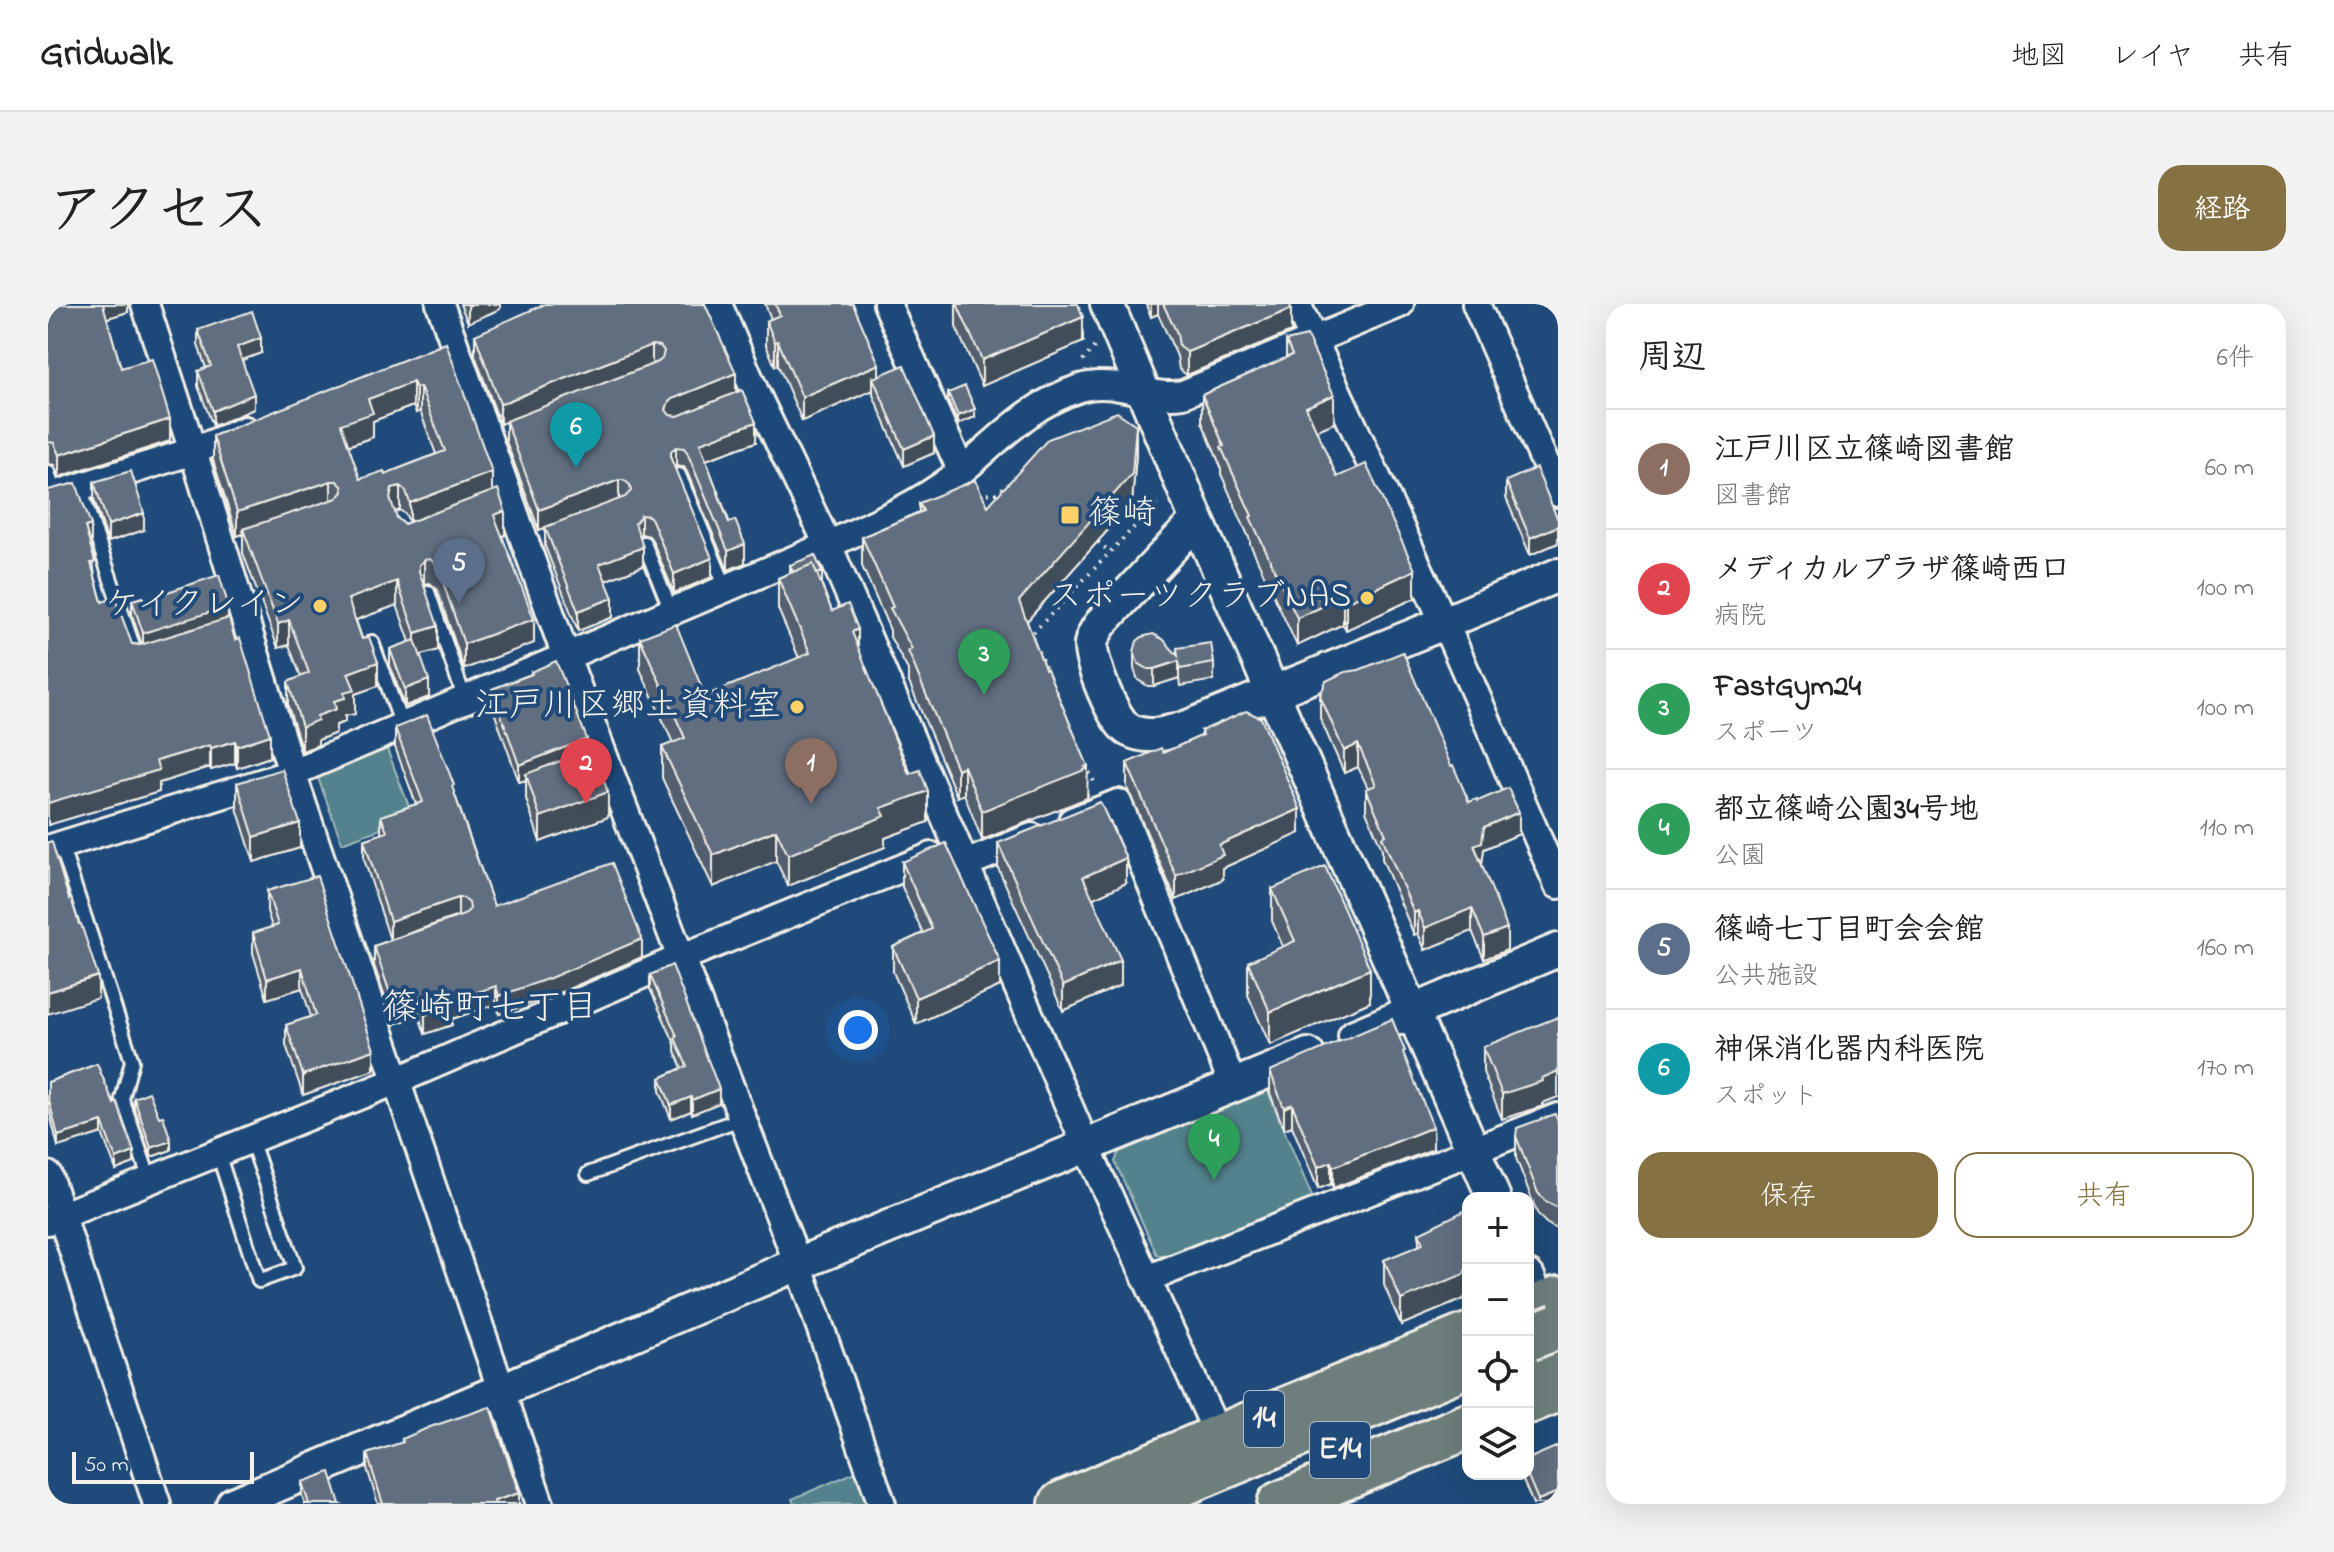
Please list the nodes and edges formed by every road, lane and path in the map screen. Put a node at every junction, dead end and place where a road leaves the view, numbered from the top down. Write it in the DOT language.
graph roads {
  1 [pos="145,304"];
  2 [pos="440,304"];
  3 [pos="718,304"];
  4 [pos="887,304"];
  5 [pos="1107,304"];
  6 [pos="1297,304"];
  7 [pos="1400,304"];
  8 [pos="1476,304"];
  9 [pos="483,334"];
  10 [pos="1313,341"];
  11 [pos="455,346"];
  12 [pos="427,358"];
  13 [pos="1143,391"];
  14 [pos="269,421"];
  15 [pos="193,451"];
  16 [pos="961,470"];
  17 [pos="679,475"];
  18 [pos="1020,475"];
  19 [pos="58,488"];
  20 [pos="1155,490"];
  21 [pos="1558,493"];
  22 [pos="972,496"];
  23 [pos="1197,520"];
  24 [pos="1098,542"];
  25 [pos="644,543"];
  26 [pos="828,545"];
  27 [pos="1110,552"];
  28 [pos="1558,575"];
  29 [pos="726,588"];
  30 [pos="428,592"];
  31 [pos="671,611"];
  32 [pos="1444,623"];
  33 [pos="372,642"];
  34 [pos="151,654"];
  35 [pos="566,657"];
  36 [pos="1049,677"];
  37 [pos="1273,692"];
  38 [pos="465,700"];
  39 [pos="402,726"];
  40 [pos="1086,763"];
  41 [pos="292,773"];
  42 [pos="1098,791"];
  43 [pos="55,847"];
  44 [pos="961,855"];
  45 [pos="1558,885"];
  46 [pos="1558,950"];
  47 [pos="683,957"];
  48 [pos="1414,1010"];
  49 [pos="396,1081"];
  50 [pos="1234,1087"];
  51 [pos="1558,1117"];
  52 [pos="743,1118"];
  53 [pos="251,1139"];
  54 [pos="1086,1146"];
  55 [pos="1474,1151"];
  56 [pos="218,1153"];
  57 [pos="588,1174"];
  58 [pos="48,1175"];
  59 [pos="150,1180"];
  60 [pos="1491,1192"];
  61 [pos="55,1219"];
  62 [pos="798,1264"];
  63 [pos="1147,1279"];
  64 [pos="1540,1310"];
  65 [pos="1462,1338"];
  66 [pos="1558,1350"];
  67 [pos="1558,1359"];
  68 [pos="1462,1367"];
  69 [pos="1534,1369"];
  70 [pos="502,1388"];
  71 [pos="1558,1389"];
  72 [pos="1534,1399"];
  73 [pos="1462,1400"];
  74 [pos="1462,1428"];
  75 [pos="1219,1437"];
  76 [pos="157,1504"];
  77 [pos="233,1504"];
  78 [pos="540,1504"];
  79 [pos="882,1504"];
  80 [pos="1062,1504"];
  81 [pos="1133,1504"];
  82 [pos="1212,1504"];
  83 [pos="1280,1504"];
  1 -- 15 [label="street"];
  2 -- 11 [label="street"];
  3 -- 26 [label="street"];
  4 -- 16 [label="street"];
  5 -- 13 [label="street"];
  6 -- 10 [label="street"];
  7 -- 10 [label="street"];
  8 -- 21 [label="street"];
  9 -- 11 [label="street"];
  10 -- 13 [label="street"];
  10 -- 32 [label="street"];
  11 -- 12 [label="street"];
  11 -- 35 [label="street"];
  13 -- 16 [label="street"];
  13 -- 23 [label="street"];
  14 -- 15 [label="street"];
  15 -- 19 [label="street"];
  15 -- 41 [label="street"];
  16 -- 26 [label="street"];
  17 -- 29 [label="lane"];
  18 -- 22 [label="path"];
  19 -- 34 [label="lane"];
  20 -- 27 [label="path"];
  23 -- 37 [label="street"];
  23 -- 37 [label="street"];
  24 -- 27 [label="path"];
  25 -- 31 [label="lane"];
  26 -- 29 [label="street"];
  26 -- 44 [label="street"];
  27 -- 36 [label="path"];
  28 -- 32 [label="street"];
  29 -- 31 [label="street"];
  30 -- 38 [label="lane"];
  31 -- 35 [label="street"];
  32 -- 37 [label="street"];
  32 -- 45 [label="street"];
  33 -- 39 [label="lane"];
  35 -- 38 [label="street"];
  35 -- 47 [label="street"];
  37 -- 48 [label="street"];
  38 -- 39 [label="street"];
  39 -- 41 [label="street"];
  40 -- 42 [label="path"];
  41 -- 43 [label="street"];
  41 -- 49 [label="street"];
  43 -- 59 [label="lane"];
  44 -- 47 [label="street"];
  44 -- 50 [label="street"];
  44 -- 54 [label="street"];
  46 -- 48 [label="street"];
  47 -- 49 [label="street"];
  47 -- 52 [label="street"];
  48 -- 50 [label="street"];
  48 -- 55 [label="street"];
  49 -- 53 [label="street"];
  49 -- 70 [label="street"];
  50 -- 54 [label="street"];
  51 -- 55 [label="street"];
  52 -- 57 [label="lane"];
  52 -- 62 [label="street"];
  53 -- 56 [label="street"];
  53 -- 56 [label="lane"];
  54 -- 62 [label="street"];
  54 -- 63 [label="street"];
  55 -- 60 [label="street"];
  55 -- 63 [label="street"];
  56 -- 59 [label="street"];
  58 -- 61 [label="street"];
  59 -- 61 [label="street"];
  61 -- 76 [label="street"];
  62 -- 70 [label="street"];
  62 -- 79 [label="street"];
  63 -- 75 [label="street"];
  64 -- 66 [label="street"];
  65 -- 75 [label="highway, 14"];
  67 -- 69 [label="highway"];
  68 -- 81 [label="highway, E14"];
  70 -- 77 [label="street"];
  70 -- 78 [label="street"];
  71 -- 72 [label="highway"];
  73 -- 82 [label="highway, E14"];
  74 -- 83 [label="highway, 14"];
  75 -- 80 [label="highway, 14"];
}
